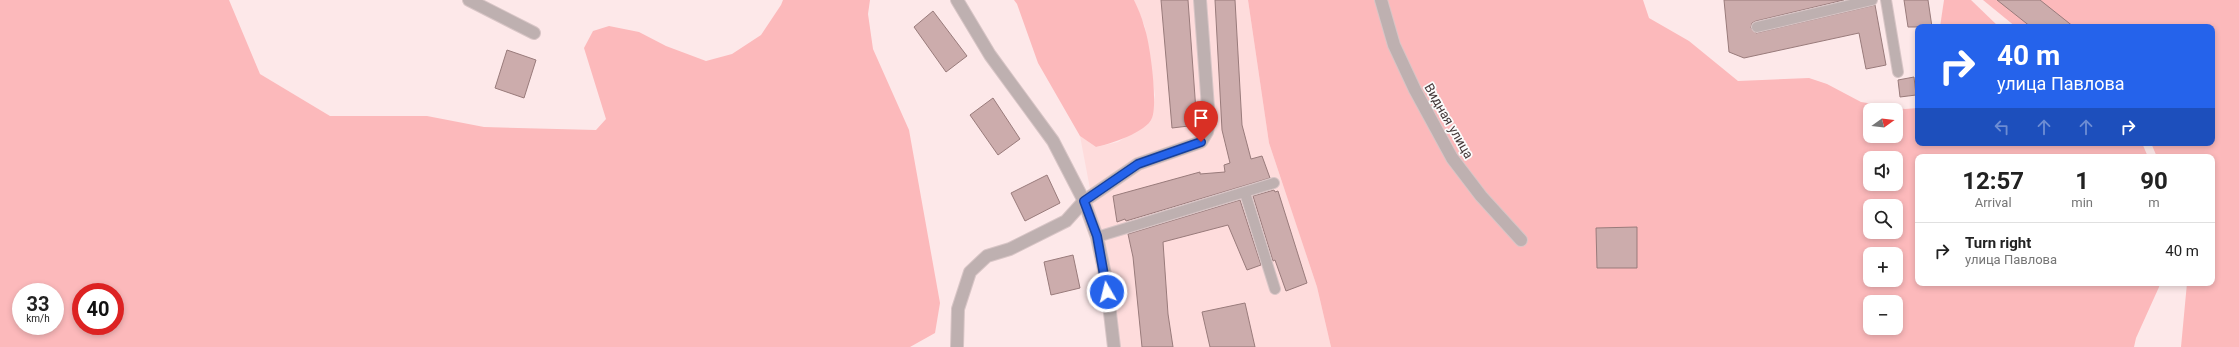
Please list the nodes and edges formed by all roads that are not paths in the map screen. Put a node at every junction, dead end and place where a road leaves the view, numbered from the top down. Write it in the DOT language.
graph roads {
  1 [pos="469,0"];
  2 [pos="957,0"];
  3 [pos="1200,0"];
  4 [pos="1381,0"];
  5 [pos="1872,0"];
  6 [pos="1886,0"];
  7 [pos="1757,27"];
  8 [pos="534,33"];
  9 [pos="1898,72"];
  10 [pos="1274,183"];
  11 [pos="1245,193"];
  12 [pos="1084,201"];
  13 [pos="1097,236"];
  14 [pos="1522,240"];
  15 [pos="1275,289"];
  16 [pos="957,347"];
  17 [pos="1114,347"];
  1 -- 8 [label="street"];
  2 -- 12 [label="street"];
  3 -- 12 [label="street"];
  4 -- 14 [label="street, Видная улица"];
  5 -- 7 [label="lane"];
  6 -- 9 [label="lane"];
  10 -- 11 [label="lane"];
  11 -- 13 [label="lane"];
  11 -- 15 [label="lane"];
  12 -- 13 [label="street"];
  12 -- 16 [label="street"];
  13 -- 17 [label="street"];
}
